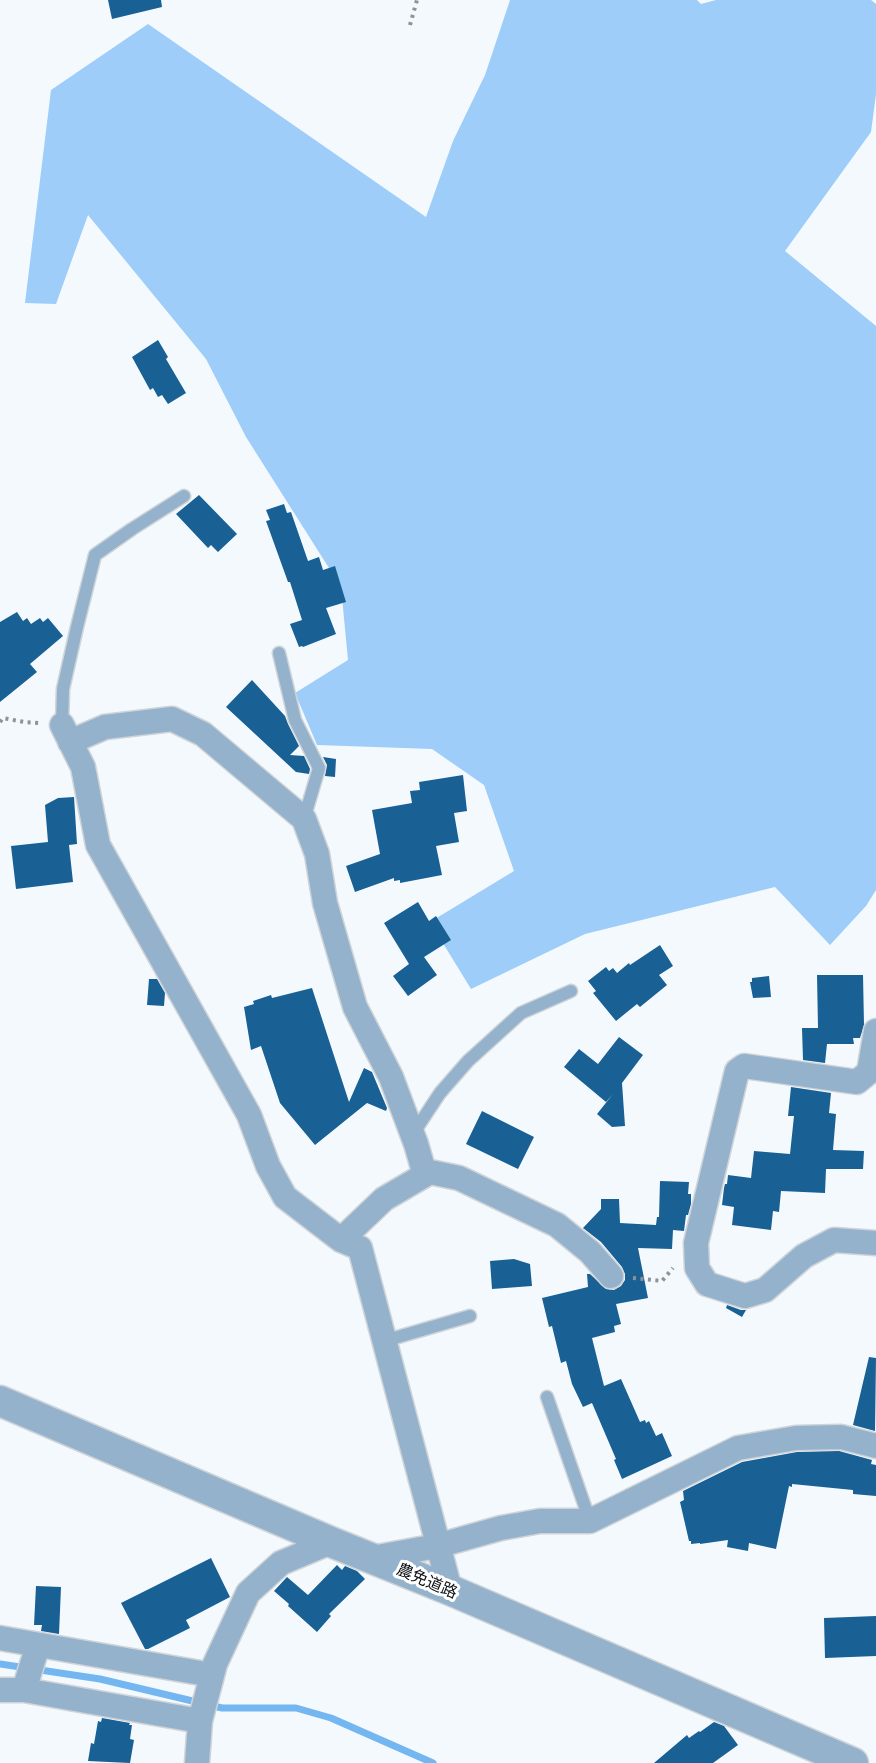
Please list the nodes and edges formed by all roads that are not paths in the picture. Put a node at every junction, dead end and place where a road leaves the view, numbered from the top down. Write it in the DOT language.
graph roads {
  1 [pos="184,496"];
  2 [pos="279,653"];
  3 [pos="66,733"];
  4 [pos="304,819"];
  5 [pos="571,991"];
  6 [pos="876,1031"];
  7 [pos="412,1135"];
  8 [pos="425,1175"];
  9 [pos="341,1239"];
  10 [pos="876,1242"];
  11 [pos="611,1276"];
  12 [pos="470,1316"];
  13 [pos="384,1341"];
  14 [pos="547,1397"];
  15 [pos="0,1401"];
  16 [pos="876,1446"];
  17 [pos="590,1521"];
  18 [pos="331,1542"];
  19 [pos="437,1546"];
  20 [pos="372,1558"];
  21 [pos="450,1590"];
  22 [pos="0,1638"];
  23 [pos="38,1646"];
  24 [pos="211,1679"];
  25 [pos="26,1683"];
  26 [pos="0,1690"];
  27 [pos="201,1716"];
  28 [pos="197,1763"];
  29 [pos="853,1763"];
  1 -- 3 [label="lane"];
  2 -- 4 [label="lane"];
  3 -- 4 [label="street"];
  3 -- 9 [label="street"];
  4 -- 7 [label="street"];
  5 -- 7 [label="lane"];
  6 -- 10 [label="street"];
  7 -- 8 [label="street"];
  8 -- 9 [label="street"];
  8 -- 11 [label="street"];
  9 -- 13 [label="street"];
  12 -- 13 [label="lane"];
  13 -- 19 [label="street"];
  14 -- 17 [label="lane"];
  15 -- 18 [label="street, 農免道路"];
  16 -- 17 [label="street"];
  17 -- 19 [label="street"];
  18 -- 20 [label="street, 農免道路"];
  18 -- 24 [label="street"];
  19 -- 20 [label="street"];
  19 -- 21 [label="street"];
  20 -- 21 [label="street, 農免道路"];
  21 -- 29 [label="street, 農免道路"];
  22 -- 23 [label="street"];
  23 -- 24 [label="street"];
  23 -- 25 [label="street"];
  24 -- 27 [label="street"];
  25 -- 26 [label="street"];
  25 -- 27 [label="street"];
  27 -- 28 [label="street"];
}
